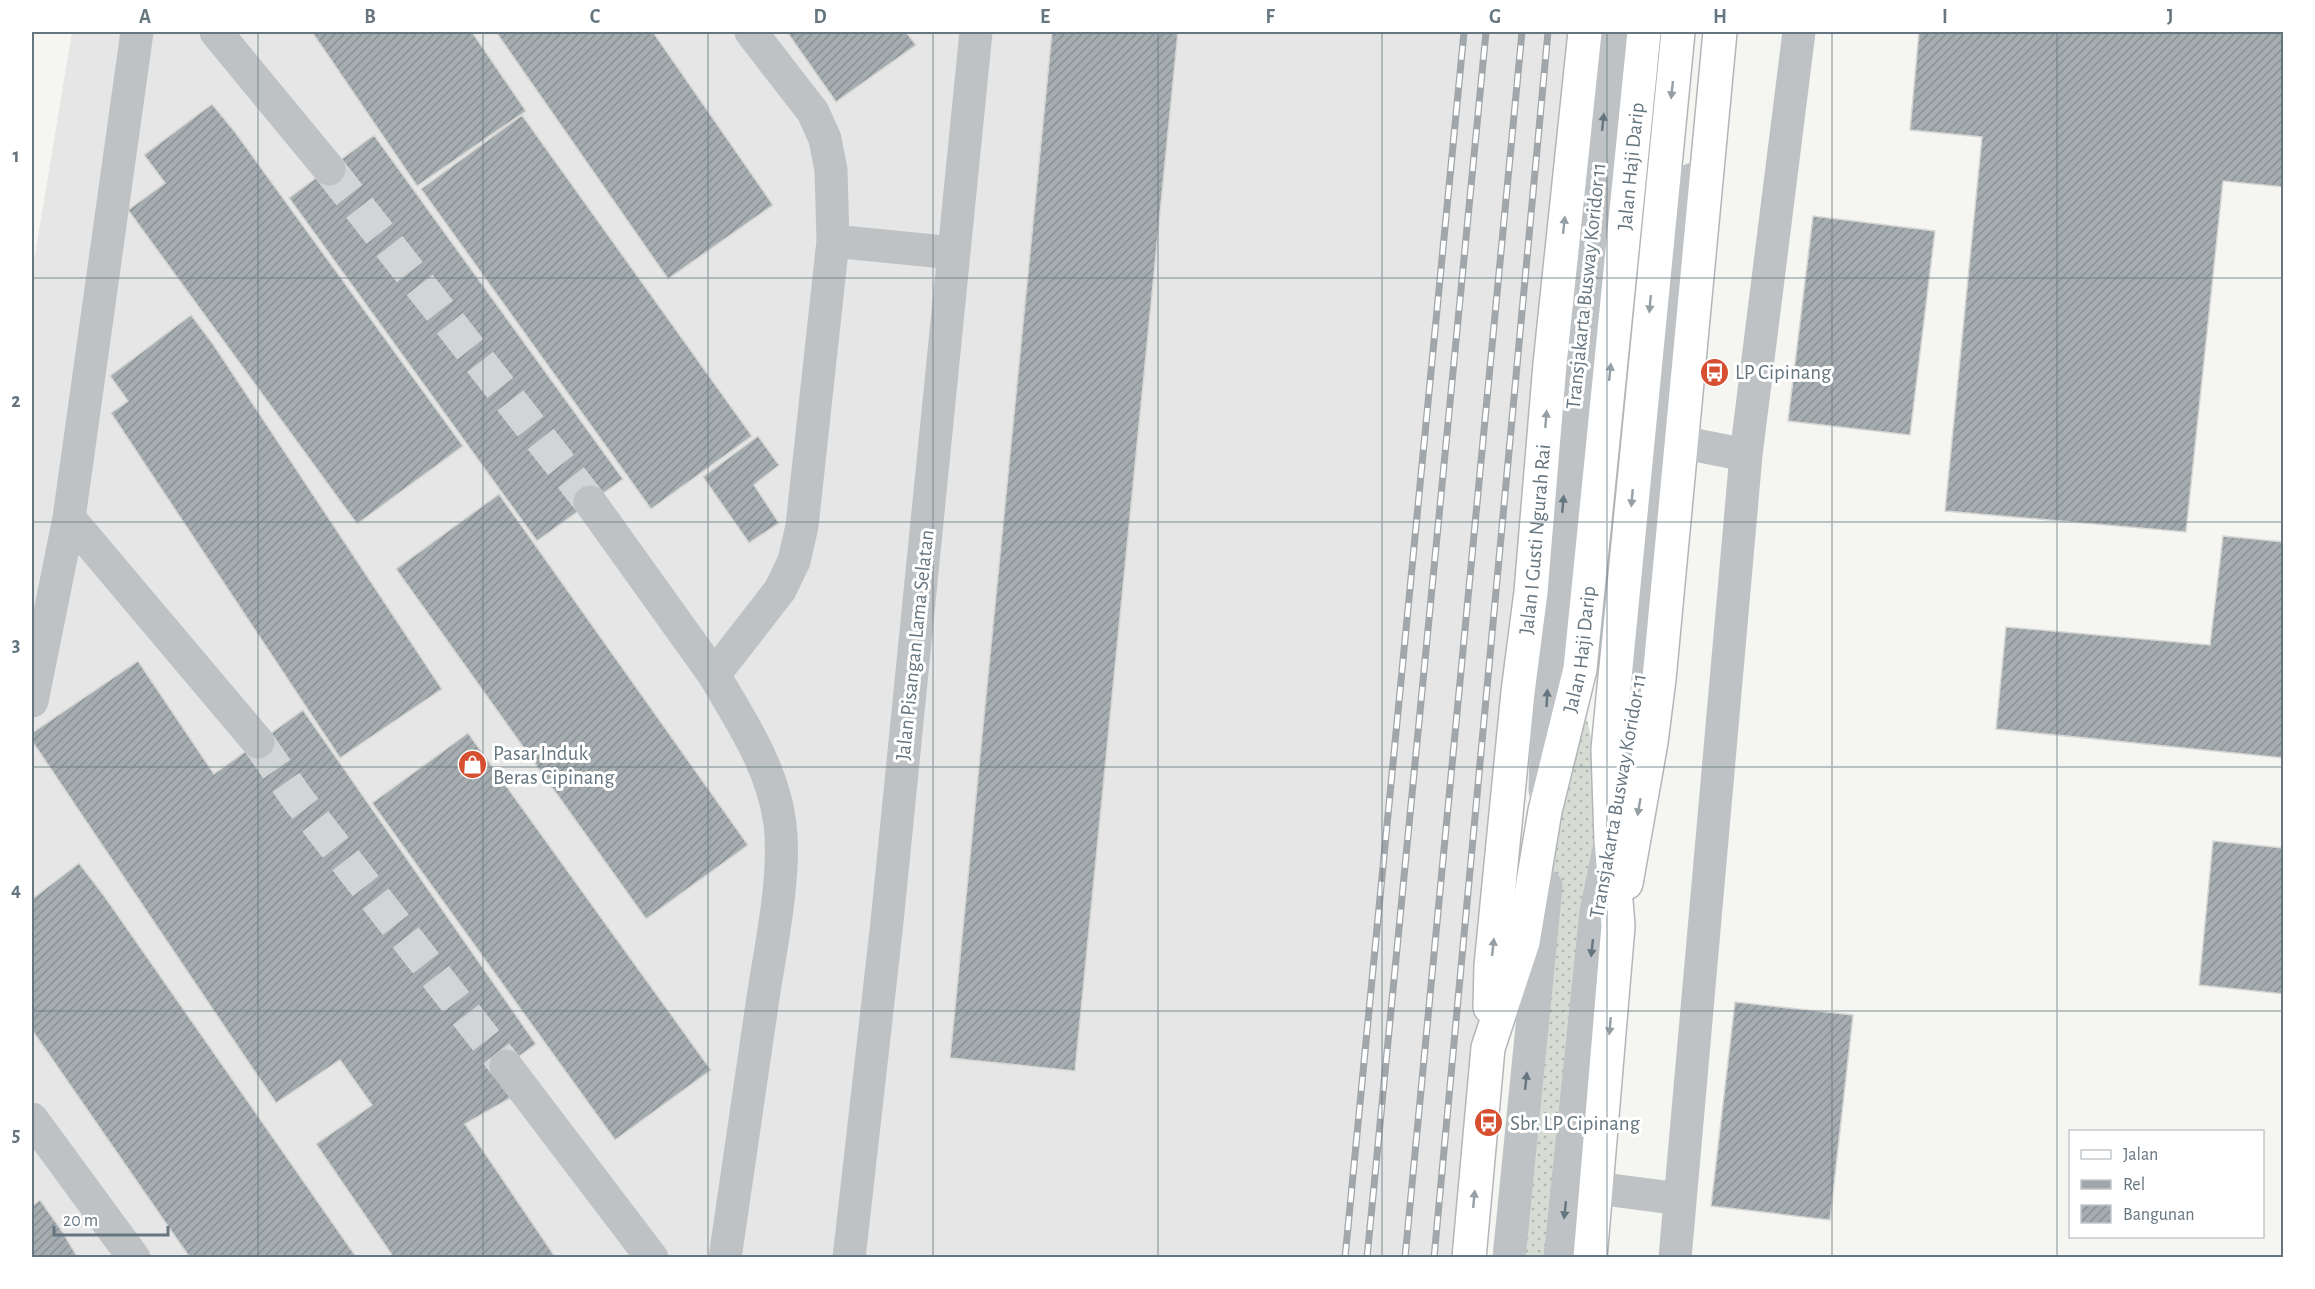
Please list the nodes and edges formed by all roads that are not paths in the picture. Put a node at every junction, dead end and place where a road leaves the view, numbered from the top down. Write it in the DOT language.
graph roads {
  1 [pos="137,32"];
  2 [pos="216,32"];
  3 [pos="751,32"];
  4 [pos="976,32"];
  5 [pos="1585,32"];
  6 [pos="1612,32"];
  7 [pos="1644,32"];
  8 [pos="1678,32"];
  9 [pos="1720,32"];
  10 [pos="1799,32"];
  11 [pos="1711,123"];
  12 [pos="329,169"];
  13 [pos="834,241"];
  14 [pos="954,253"];
  15 [pos="1680,442"];
  16 [pos="1746,455"];
  17 [pos="590,502"];
  18 [pos="69,518"];
  19 [pos="714,675"];
  20 [pos="32,701"];
  21 [pos="258,742"];
  22 [pos="1545,811"];
  23 [pos="1611,839"];
  24 [pos="1618,926"];
  25 [pos="1488,1048"];
  26 [pos="506,1066"];
  27 [pos="32,1119"];
  28 [pos="1596,1188"];
  29 [pos="1680,1199"];
  30 [pos="134,1257"];
  31 [pos="652,1257"];
  32 [pos="725,1257"];
  33 [pos="849,1257"];
  34 [pos="1469,1257"];
  35 [pos="1509,1257"];
  36 [pos="1560,1257"];
  37 [pos="1590,1257"];
  38 [pos="1675,1257"];
  1 -- 18 [label="street"];
  2 -- 12 [label="street"];
  3 -- 13 [label="street"];
  4 -- 14 [label="street, Jalan Pisangan Lama Selatan"];
  25 -- 5 [label="main road, Jalan I Gusti Ngurah Rai, one-way"];
  22 -- 6 [label="street, Transjakarta Busway Koridor 11, one-way"];
  22 -- 7 [label="main road, Jalan Haji Darip, one-way"];
  8 -- 23 [label="main road, Jalan Haji Darip, one-way"];
  9 -- 11 [label="main road"];
  10 -- 16 [label="street"];
  11 -- 15 [label="main road"];
  11 -- 23 [label="street, Transjakarta Busway Koridor 11"];
  13 -- 14 [label="street"];
  13 -- 19 [label="street"];
  14 -- 33 [label="street, Jalan Pisangan Lama Selatan"];
  15 -- 16 [label="street"];
  15 -- 24 [label="main road, one-way"];
  16 -- 29 [label="street"];
  17 -- 19 [label="street"];
  18 -- 20 [label="street"];
  18 -- 21 [label="street"];
  19 -- 32 [label="street"];
  22 -- 25 [label="main road, Jalan Haji Darip"];
  35 -- 22 [label="street, Transjakarta Busway Koridor 11, one-way"];
  23 -- 24 [label="main road, Jalan Haji Darip"];
  23 -- 36 [label="street, Transjakarta Busway Koridor 11, one-way"];
  24 -- 28 [label="main road, Jalan Haji Darip, one-way"];
  34 -- 25 [label="main road, Jalan Haji Darip, one-way"];
  26 -- 31 [label="street"];
  27 -- 30 [label="street"];
  28 -- 29 [label="street"];
  28 -- 37 [label="main road, Jalan Haji Darip"];
  29 -- 38 [label="street"];
}
